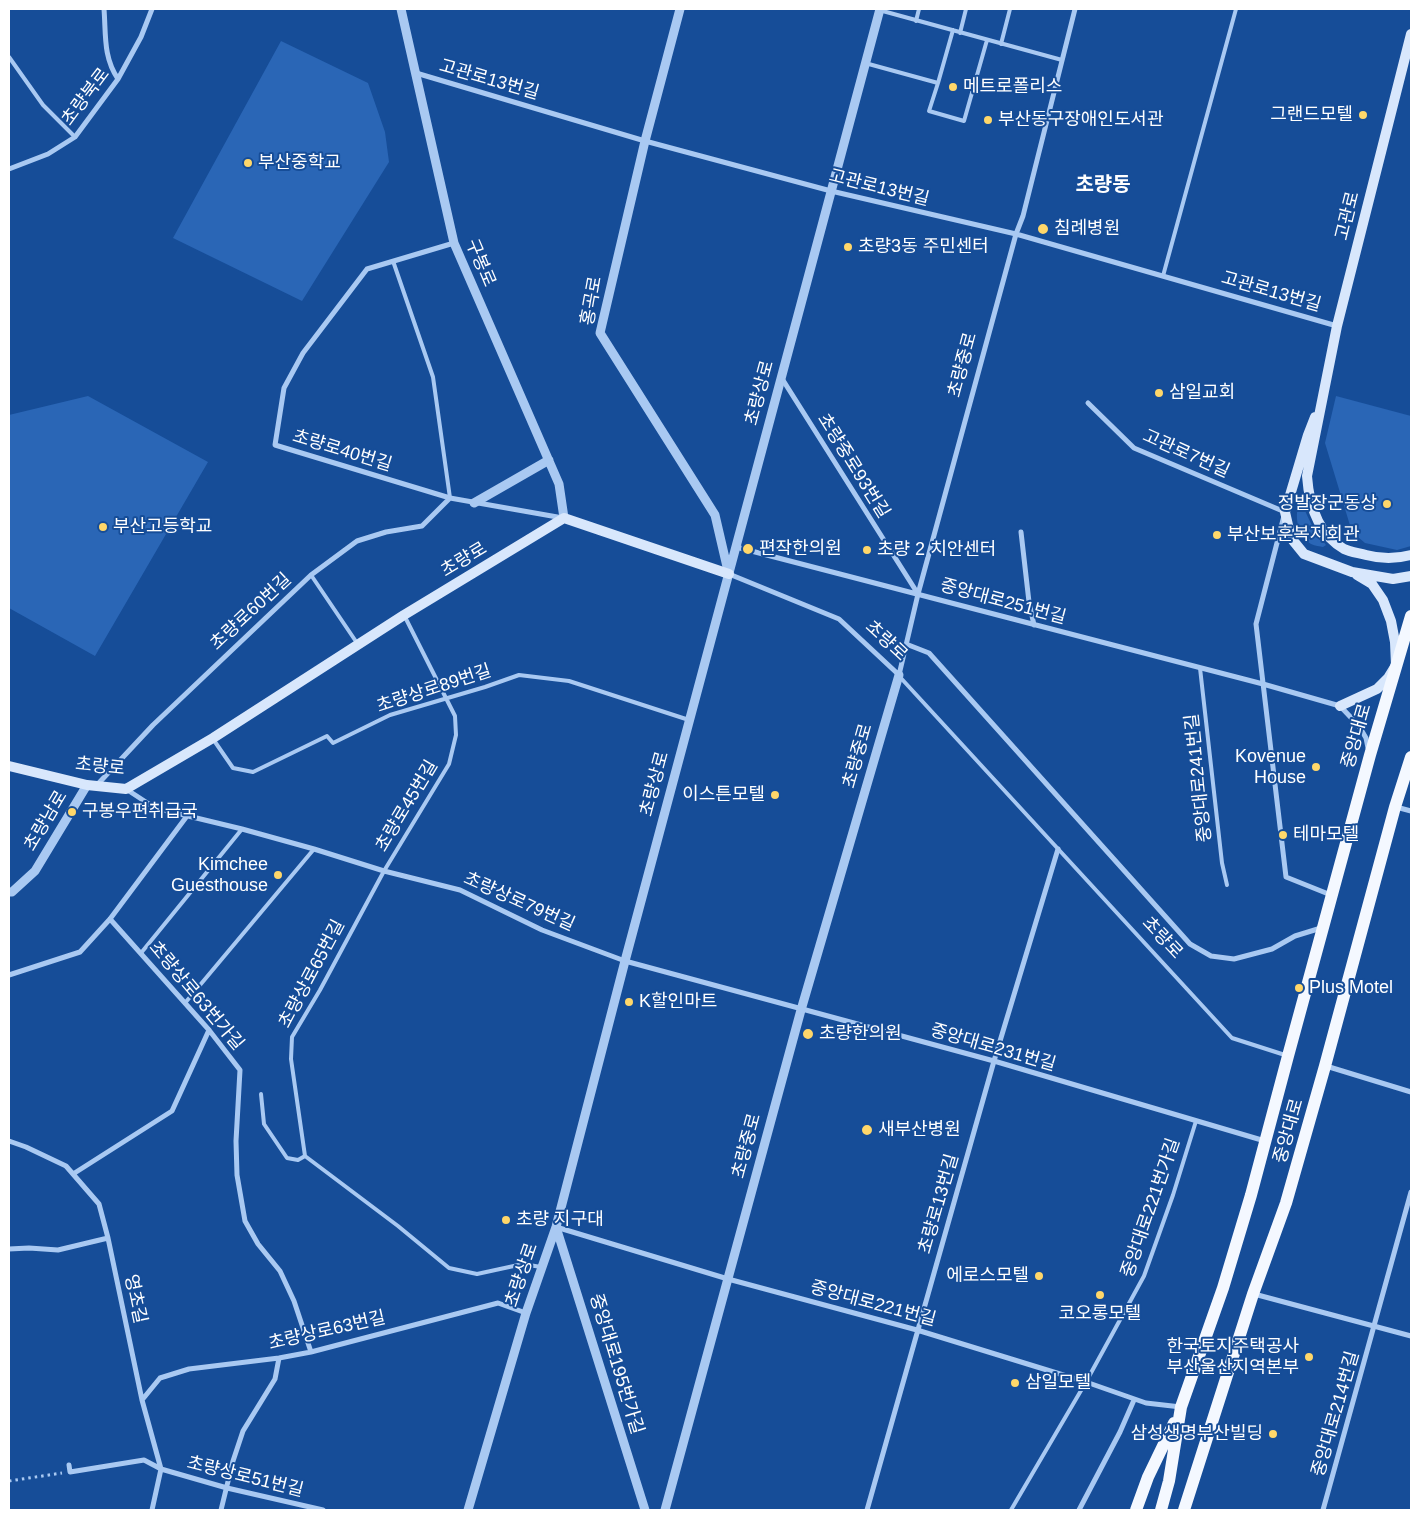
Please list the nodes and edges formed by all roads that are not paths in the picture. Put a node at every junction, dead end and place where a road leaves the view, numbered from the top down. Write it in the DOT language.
graph roads {
  1 [pos="104,9"];
  2 [pos="152,9"];
  3 [pos="401,9"];
  4 [pos="680,9"];
  5 [pos="880,9"];
  6 [pos="919,9"];
  7 [pos="966,9"];
  8 [pos="1010,9"];
  9 [pos="1075,9"];
  10 [pos="1236,9"];
  11 [pos="916,21"];
  12 [pos="953,30"];
  13 [pos="960,33"];
  14 [pos="1411,34"];
  15 [pos="987,40"];
  16 [pos="1001,44"];
  17 [pos="9,57"];
  18 [pos="1062,60"];
  19 [pos="865,63"];
  20 [pos="415,73"];
  21 [pos="118,80"];
  22 [pos="938,83"];
  23 [pos="75,137"];
  24 [pos="645,141"];
  25 [pos="9,169"];
  26 [pos="831,191"];
  27 [pos="1016,234"];
  28 [pos="454,243"];
  29 [pos="393,261"];
  30 [pos="1163,276"];
  31 [pos="1337,326"];
  32 [pos="781,377"];
  33 [pos="1088,403"];
  34 [pos="1320,407"];
  35 [pos="549,460"];
  36 [pos="450,498"];
  37 [pos="474,503"];
  38 [pos="1285,512"];
  39 [pos="564,518"];
  40 [pos="1021,532"];
  41 [pos="736,547"];
  42 [pos="1411,554"];
  43 [pos="1352,572"];
  44 [pos="729,574"];
  45 [pos="311,575"];
  46 [pos="1411,576"];
  47 [pos="918,594"];
  48 [pos="404,615"];
  49 [pos="1411,616"];
  50 [pos="1034,625"];
  51 [pos="906,644"];
  52 [pos="359,646"];
  53 [pos="1396,665"];
  54 [pos="1200,668"];
  55 [pos="899,675"];
  56 [pos="1264,684"];
  57 [pos="446,698"];
  58 [pos="1340,706"];
  59 [pos="689,720"];
  60 [pos="212,738"];
  61 [pos="1370,754"];
  62 [pos="1411,757"];
  63 [pos="9,766"];
  64 [pos="91,785"];
  65 [pos="126,789"];
  66 [pos="1395,807"];
  67 [pos="1411,811"];
  68 [pos="186,816"];
  69 [pos="242,829"];
  70 [pos="314,849"];
  71 [pos="1058,849"];
  72 [pos="384,872"];
  73 [pos="1227,885"];
  74 [pos="9,892"];
  75 [pos="1332,895"];
  76 [pos="110,919"];
  77 [pos="1323,927"];
  78 [pos="141,953"];
  79 [pos="625,961"];
  80 [pos="9,975"];
  81 [pos="185,1003"];
  82 [pos="801,1010"];
  83 [pos="209,1030"];
  84 [pos="1288,1056"];
  85 [pos="994,1061"];
  86 [pos="1325,1066"];
  87 [pos="1411,1092"];
  88 [pos="261,1094"];
  89 [pos="1196,1121"];
  90 [pos="9,1141"];
  91 [pos="1266,1142"];
  92 [pos="305,1156"];
  93 [pos="73,1174"];
  94 [pos="1411,1192"];
  95 [pos="556,1227"];
  96 [pos="108,1238"];
  97 [pos="9,1249"];
  98 [pos="543,1267"];
  99 [pos="728,1279"];
  100 [pos="1253,1294"];
  101 [pos="526,1313"];
  102 [pos="1375,1326"];
  103 [pos="917,1330"];
  104 [pos="1411,1336"];
  105 [pos="312,1352"];
  106 [pos="279,1358"];
  107 [pos="1086,1382"];
  108 [pos="142,1400"];
  109 [pos="1134,1400"];
  110 [pos="1182,1407"];
  111 [pos="69,1465"];
  112 [pos="161,1469"];
  113 [pos="227,1488"];
  114 [pos="152,1510"];
  115 [pos="222,1510"];
  116 [pos="323,1510"];
  117 [pos="468,1510"];
  118 [pos="645,1510"];
  119 [pos="665,1510"];
  120 [pos="867,1510"];
  121 [pos="1011,1510"];
  122 [pos="1080,1510"];
  123 [pos="1136,1510"];
  124 [pos="1161,1510"];
  125 [pos="1184,1510"];
  126 [pos="1323,1510"];
  1 -- 21 [label="street"];
  2 -- 21 [label="street, 초량북로"];
  3 -- 20 [label="street, 구봉로"];
  4 -- 24 [label="street, 홍곡로"];
  5 -- 11 [label="lane"];
  5 -- 19 [label="street, 초량상로"];
  6 -- 11 [label="lane"];
  7 -- 13 [label="lane"];
  8 -- 16 [label="lane"];
  9 -- 18 [label="street, 초량중로"];
  10 -- 30 [label="lane"];
  11 -- 12 [label="lane"];
  12 -- 13 [label="lane"];
  12 -- 22 [label="lane"];
  13 -- 15 [label="lane"];
  14 -- 31 [label="main road, 고관로"];
  15 -- 16 [label="lane"];
  15 -- 22 [label="lane"];
  16 -- 18 [label="lane"];
  17 -- 23 [label="lane"];
  18 -- 27 [label="street, 초량중로"];
  19 -- 22 [label="lane"];
  19 -- 26 [label="street, 초량상로"];
  20 -- 24 [label="street, 고관로13번길"];
  20 -- 28 [label="street, 구봉로"];
  21 -- 23 [label="street, 초량북로"];
  23 -- 25 [label="street, 초량북로"];
  24 -- 26 [label="street, 고관로13번길"];
  24 -- 44 [label="street, 홍곡로"];
  26 -- 27 [label="street, 고관로13번길"];
  26 -- 32 [label="street, 초량상로"];
  27 -- 30 [label="street, 고관로13번길"];
  27 -- 47 [label="street, 초량중로"];
  28 -- 29 [label="street, 초량로40번길"];
  28 -- 35 [label="street, 구봉로"];
  29 -- 36 [label="lane"];
  29 -- 36 [label="street, 초량로40번길"];
  30 -- 31 [label="street, 고관로13번길"];
  31 -- 34 [label="main road, 고관로"];
  32 -- 41 [label="street, 초량상로"];
  32 -- 47 [label="street, 초량중로93번길"];
  33 -- 38 [label="street, 고관로7번길"];
  34 -- 38 [label="main road, 고관로"];
  34 -- 42 [label="main road, 고관로"];
  35 -- 37 [label="street"];
  35 -- 39 [label="street, 구봉로"];
  36 -- 37 [label="street, 초량로40번길"];
  36 -- 45 [label="street, 초량로60번길"];
  37 -- 39 [label="street, 초량로40번길"];
  38 -- 43 [label="main road, 고관로"];
  38 -- 56 [label="street"];
  39 -- 44 [label="main road, 초량로"];
  39 -- 48 [label="main road, 초량로"];
  40 -- 50 [label="street"];
  41 -- 44 [label="street, 초량상로"];
  41 -- 47 [label="street, 중앙대로251번길"];
  43 -- 46 [label="main road, 고관로"];
  43 -- 53 [label="main road, 고관로"];
  44 -- 55 [label="street, 초량로"];
  44 -- 59 [label="street, 초량상로"];
  45 -- 52 [label="lane"];
  45 -- 64 [label="street, 초량로60번길"];
  47 -- 50 [label="street, 중앙대로251번길"];
  47 -- 51 [label="street, 초량중로"];
  48 -- 52 [label="main road, 초량로"];
  48 -- 57 [label="lane, 초량로45번길"];
  49 -- 53 [label="main road, 중앙대로"];
  50 -- 54 [label="street, 중앙대로251번길"];
  51 -- 55 [label="street, 초량중로"];
  51 -- 77 [label="street"];
  52 -- 60 [label="main road, 초량로"];
  53 -- 58 [label="main road"];
  53 -- 61 [label="main road, 중앙대로"];
  54 -- 56 [label="street, 중앙대로251번길"];
  54 -- 73 [label="lane, 중앙대로241번길"];
  55 -- 71 [label="lane, 초량로"];
  55 -- 82 [label="street, 초량중로"];
  56 -- 58 [label="street, 중앙대로251번길"];
  56 -- 75 [label="street"];
  57 -- 59 [label="lane, 초량상로89번길"];
  57 -- 60 [label="lane, 초량상로89번길"];
  57 -- 72 [label="lane, 초량로45번길"];
  58 -- 61 [label="street"];
  59 -- 79 [label="street, 초량상로"];
  60 -- 65 [label="main road, 초량로"];
  61 -- 75 [label="main road, 중앙대로"];
  62 -- 66 [label="main road, 중앙대로"];
  63 -- 64 [label="main road, 초량로"];
  64 -- 65 [label="main road, 초량로"];
  64 -- 74 [label="street, 초량남로"];
  65 -- 68 [label="street, 초량상로79번길"];
  66 -- 67 [label="street"];
  66 -- 86 [label="main road, 중앙대로"];
  68 -- 69 [label="street, 초량상로79번길"];
  68 -- 76 [label="street"];
  69 -- 70 [label="street, 초량상로79번길"];
  69 -- 78 [label="lane"];
  70 -- 72 [label="street, 초량상로79번길"];
  70 -- 81 [label="lane"];
  71 -- 84 [label="lane, 초량로"];
  71 -- 85 [label="street, 초량로13번길"];
  72 -- 79 [label="street, 초량상로79번길"];
  72 -- 92 [label="lane, 초량상로65번길"];
  75 -- 77 [label="main road, 중앙대로"];
  76 -- 78 [label="street, 초량상로63번가길"];
  76 -- 80 [label="street"];
  77 -- 84 [label="main road, 중앙대로"];
  78 -- 81 [label="street, 초량상로63번가길"];
  79 -- 82 [label="street, 중앙대로231번길"];
  79 -- 95 [label="street, 초량상로"];
  81 -- 83 [label="street, 초량상로63번가길"];
  82 -- 85 [label="street, 중앙대로231번길"];
  82 -- 99 [label="street, 초량중로"];
  83 -- 93 [label="street"];
  83 -- 105 [label="street, 초량상로63번가길"];
  84 -- 91 [label="main road, 중앙대로"];
  85 -- 89 [label="street, 중앙대로231번길"];
  85 -- 103 [label="street, 초량로13번길"];
  86 -- 87 [label="street"];
  86 -- 100 [label="main road, 중앙대로"];
  88 -- 92 [label="lane"];
  89 -- 91 [label="street, 중앙대로231번길"];
  89 -- 107 [label="lane, 중앙대로221번가길"];
  90 -- 93 [label="street, 영초길"];
  91 -- 110 [label="main road, 중앙대로"];
  92 -- 98 [label="lane"];
  93 -- 96 [label="street, 영초길"];
  94 -- 102 [label="street, 중앙대로214번길"];
  95 -- 98 [label="street, 초량상로"];
  95 -- 99 [label="street, 중앙대로221번길"];
  95 -- 118 [label="street, 중앙대로195번가길"];
  96 -- 97 [label="street"];
  96 -- 108 [label="street, 영초길"];
  98 -- 101 [label="street, 초량상로"];
  99 -- 103 [label="street, 중앙대로221번길"];
  99 -- 119 [label="street, 초량중로"];
  100 -- 102 [label="street"];
  100 -- 125 [label="main road, 중앙대로"];
  101 -- 105 [label="street, 초량상로63번길"];
  101 -- 117 [label="street, 초량상로"];
  102 -- 104 [label="street"];
  102 -- 126 [label="street, 중앙대로214번길"];
  103 -- 107 [label="street, 중앙대로221번길"];
  103 -- 120 [label="street, 초량로13번길"];
  105 -- 106 [label="street, 초량상로63번길"];
  106 -- 108 [label="street, 초량상로63번길"];
  106 -- 113 [label="street"];
  107 -- 109 [label="street, 중앙대로221번길"];
  107 -- 121 [label="lane, 중앙대로221번가길"];
  108 -- 112 [label="street, 영초길"];
  109 -- 110 [label="street, 중앙대로221번길"];
  109 -- 122 [label="street"];
  110 -- 123 [label="main road, 중앙대로"];
  110 -- 124 [label="main road, 중앙대로"];
  111 -- 112 [label="street, 초량상로51번길"];
  112 -- 113 [label="street, 초량상로51번길"];
  112 -- 114 [label="street, 영초길"];
  113 -- 115 [label="street"];
  113 -- 116 [label="street, 초량상로51번길"];
}
